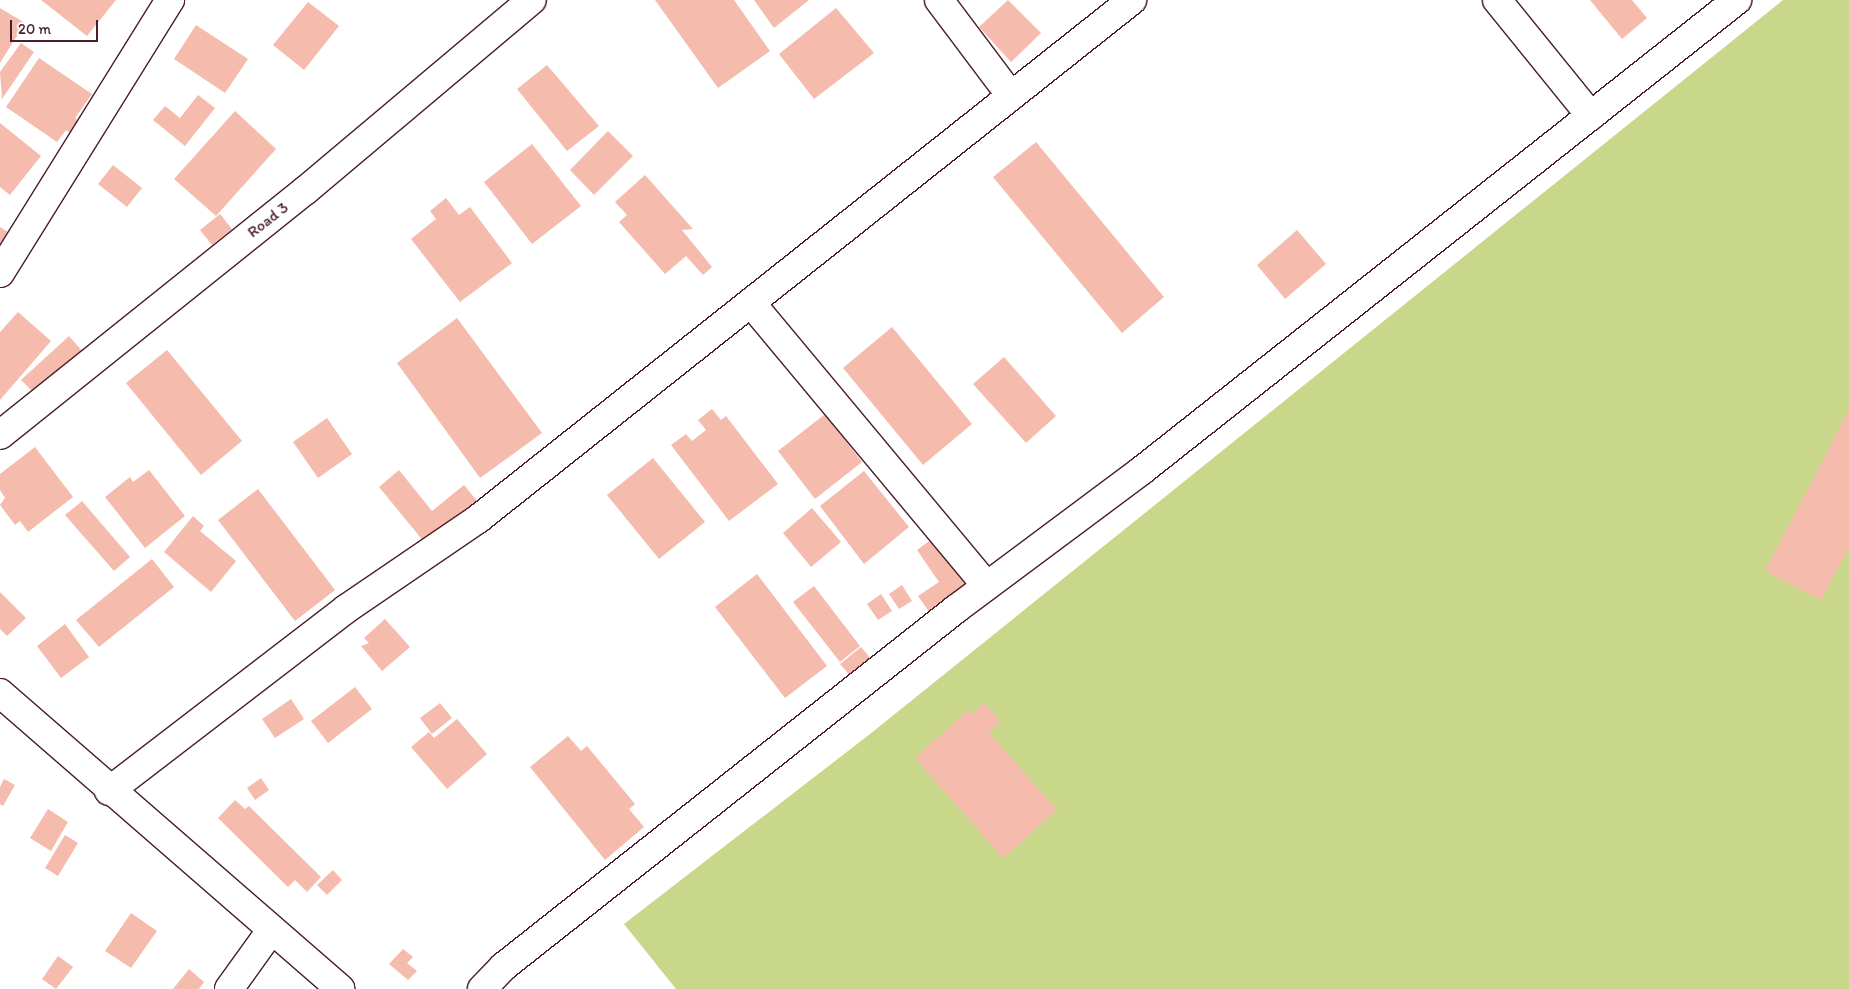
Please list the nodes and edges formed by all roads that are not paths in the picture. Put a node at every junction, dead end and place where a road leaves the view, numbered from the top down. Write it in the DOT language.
graph roads {
  1 [pos="170,0"];
  2 [pos="532,0"];
  3 [pos="938,0"];
  4 [pos="1132,0"];
  5 [pos="1497,0"];
  6 [pos="1737,0"];
  7 [pos="1011,96"];
  8 [pos="1591,116"];
  9 [pos="0,273"];
  10 [pos="751,303"];
  11 [pos="0,435"];
  12 [pos="987,586"];
  13 [pos="0,693"];
  14 [pos="108,790"];
  15 [pos="270,932"];
  16 [pos="229,989"];
  17 [pos="340,989"];
  18 [pos="482,989"];
  1 -- 9 [label="street"];
  2 -- 11 [label="street, Road 3"];
  3 -- 7 [label="street"];
  4 -- 7 [label="street"];
  5 -- 8 [label="street"];
  6 -- 8 [label="street"];
  7 -- 10 [label="street"];
  8 -- 12 [label="street"];
  10 -- 12 [label="street"];
  10 -- 14 [label="street"];
  12 -- 18 [label="street"];
  13 -- 14 [label="street"];
  14 -- 15 [label="street"];
  15 -- 16 [label="street"];
  15 -- 17 [label="street"];
}
